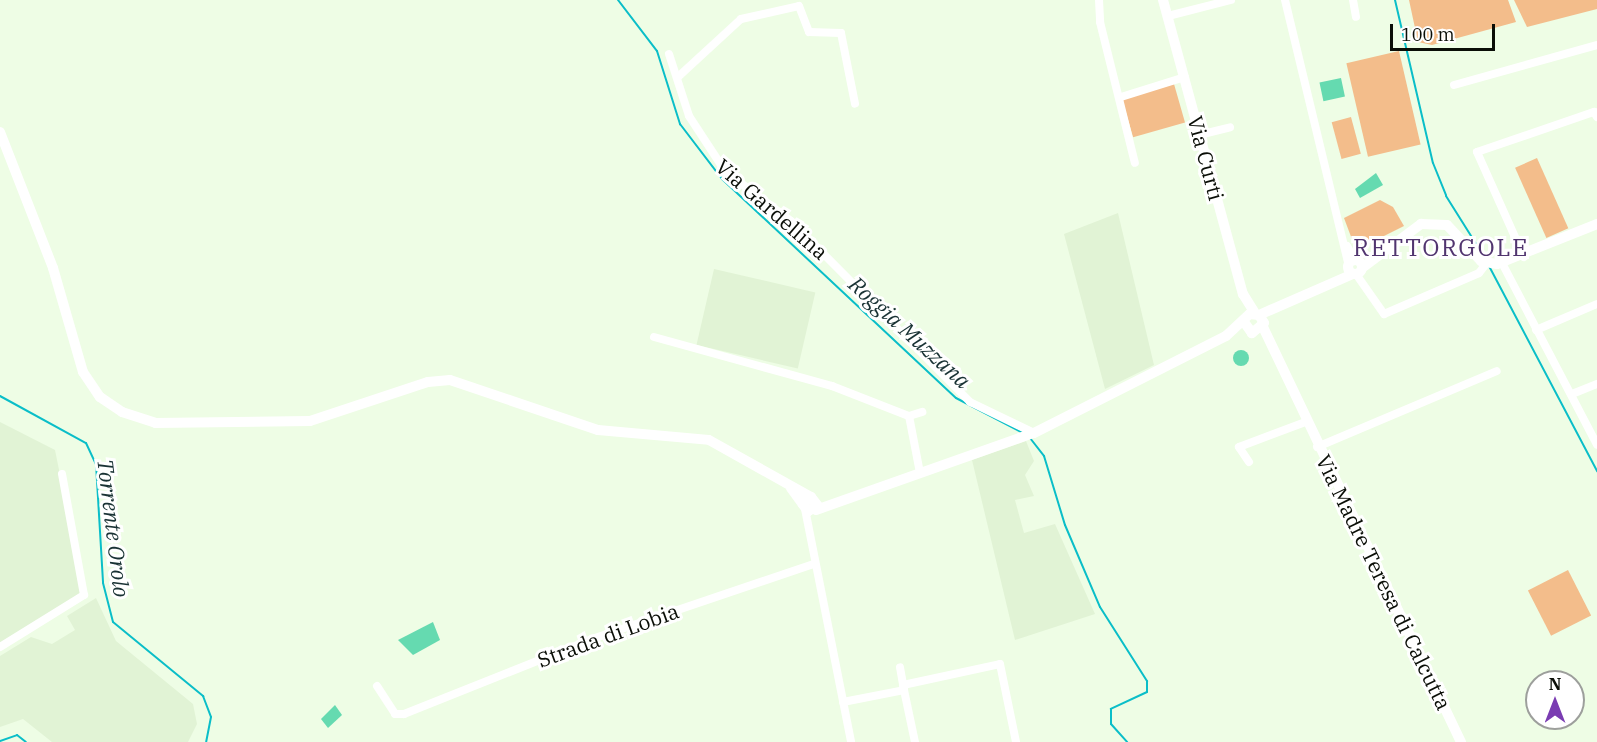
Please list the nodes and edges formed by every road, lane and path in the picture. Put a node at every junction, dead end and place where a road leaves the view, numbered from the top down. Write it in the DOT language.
graph roads {
  1 [pos="1099,0"];
  2 [pos="1163,0"];
  3 [pos="1231,0"];
  4 [pos="1285,0"];
  5 [pos="1353,0"];
  6 [pos="1168,16"];
  7 [pos="1356,17"];
  8 [pos="1597,45"];
  9 [pos="669,54"];
  10 [pos="679,76"];
  11 [pos="1185,77"];
  12 [pos="1454,85"];
  13 [pos="1121,97"];
  14 [pos="855,104"];
  15 [pos="1597,117"];
  16 [pos="1230,127"];
  17 [pos="0,132"];
  18 [pos="1199,135"];
  19 [pos="1135,164"];
  20 [pos="1597,224"];
  21 [pos="1524,257"];
  22 [pos="1495,264"];
  23 [pos="1355,268"];
  24 [pos="1597,303"];
  25 [pos="1278,310"];
  26 [pos="1257,314"];
  27 [pos="1244,322"];
  28 [pos="1263,327"];
  29 [pos="1536,330"];
  30 [pos="1252,333"];
  31 [pos="1226,336"];
  32 [pos="654,337"];
  33 [pos="1267,343"];
  34 [pos="1497,371"];
  35 [pos="1597,384"];
  36 [pos="1572,394"];
  37 [pos="922,412"];
  38 [pos="909,416"];
  39 [pos="1305,422"];
  40 [pos="1031,434"];
  41 [pos="1597,445"];
  42 [pos="1317,447"];
  43 [pos="1249,462"];
  44 [pos="920,473"];
  45 [pos="62,474"];
  46 [pos="811,505"];
  47 [pos="814,564"];
  48 [pos="0,647"];
  49 [pos="900,667"];
  50 [pos="377,686"];
  51 [pos="904,687"];
  52 [pos="843,702"];
  53 [pos="851,742"];
  54 [pos="915,742"];
  55 [pos="1016,742"];
  56 [pos="1461,742"];
  1 -- 13 [label="street"];
  2 -- 6 [label="street, Via Curti"];
  3 -- 6 [label="street"];
  4 -- 23 [label="street"];
  5 -- 7 [label="street"];
  6 -- 11 [label="street, Via Curti"];
  8 -- 12 [label="street"];
  9 -- 10 [label="street, Via Gardellina"];
  10 -- 14 [label="street"];
  10 -- 40 [label="street, Via Gardellina"];
  11 -- 13 [label="street"];
  11 -- 18 [label="street, Via Curti"];
  13 -- 19 [label="street"];
  15 -- 21 [label="street"];
  16 -- 18 [label="street"];
  17 -- 46 [label="street"];
  18 -- 26 [label="street, Via Curti"];
  20 -- 21 [label="street"];
  21 -- 22 [label="street"];
  22 -- 23 [label="street"];
  22 -- 23 [label="street"];
  22 -- 29 [label="street"];
  23 -- 25 [label="street"];
  24 -- 29 [label="street"];
  25 -- 26 [label="street"];
  25 -- 28 [label="street"];
  26 -- 27 [label="street"];
  26 -- 28 [label="street"];
  27 -- 30 [label="street"];
  27 -- 31 [label="street"];
  28 -- 30 [label="street"];
  28 -- 33 [label="street, Via Madre Teresa di Calcutta"];
  29 -- 36 [label="street"];
  30 -- 31 [label="street"];
  30 -- 33 [label="street"];
  31 -- 40 [label="street"];
  32 -- 38 [label="street"];
  33 -- 39 [label="street, Via Madre Teresa di Calcutta"];
  34 -- 42 [label="street"];
  35 -- 36 [label="street"];
  36 -- 41 [label="street"];
  37 -- 38 [label="street"];
  38 -- 44 [label="street"];
  39 -- 42 [label="street, Via Madre Teresa di Calcutta"];
  39 -- 43 [label="street"];
  40 -- 44 [label="street"];
  42 -- 56 [label="street, Via Madre Teresa di Calcutta"];
  44 -- 46 [label="street"];
  45 -- 48 [label="street"];
  46 -- 47 [label="street"];
  47 -- 50 [label="street, Strada di Lobia"];
  47 -- 52 [label="street"];
  49 -- 51 [label="street"];
  51 -- 52 [label="street"];
  51 -- 54 [label="street"];
  51 -- 55 [label="street"];
  52 -- 53 [label="street"];
}
